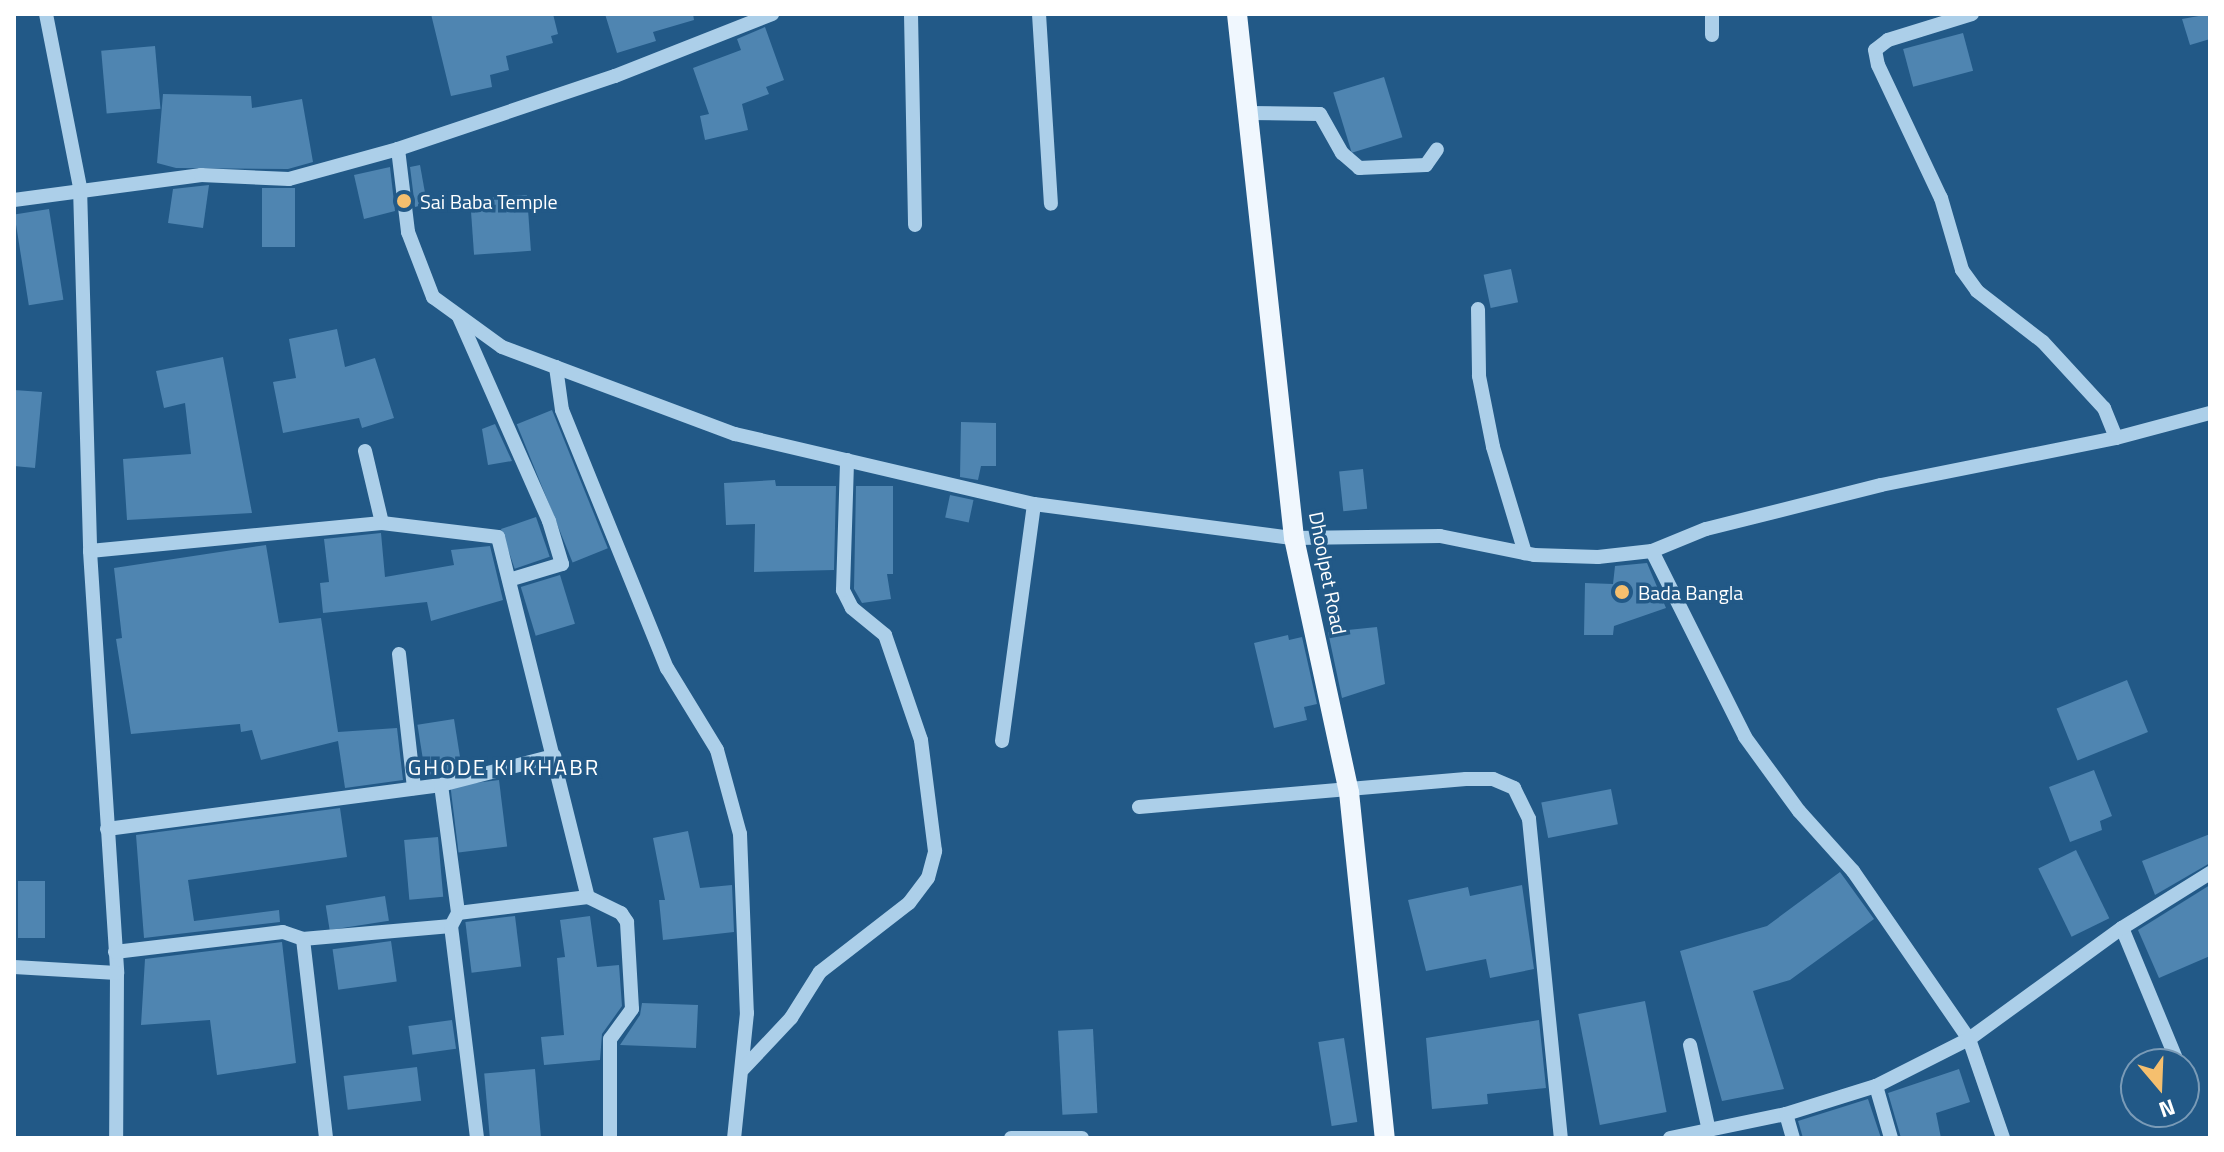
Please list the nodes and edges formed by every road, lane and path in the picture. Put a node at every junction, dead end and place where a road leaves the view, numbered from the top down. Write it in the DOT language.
graph roads {
  1 [pos="46,14"];
  2 [pos="772,14"];
  3 [pos="911,14"];
  4 [pos="1039,14"];
  5 [pos="1237,14"];
  6 [pos="1712,14"];
  7 [pos="1972,14"];
  8 [pos="1712,35"];
  9 [pos="1248,113"];
  10 [pos="398,149"];
  11 [pos="1437,149"];
  12 [pos="80,187"];
  13 [pos="14,200"];
  14 [pos="1051,204"];
  15 [pos="915,225"];
  16 [pos="1478,309"];
  17 [pos="459,317"];
  18 [pos="556,367"];
  19 [pos="2210,413"];
  20 [pos="2116,438"];
  21 [pos="365,451"];
  22 [pos="847,460"];
  23 [pos="1034,504"];
  24 [pos="382,523"];
  25 [pos="1294,538"];
  26 [pos="90,551"];
  27 [pos="1652,551"];
  28 [pos="1525,553"];
  29 [pos="509,580"];
  30 [pos="399,654"];
  31 [pos="1002,741"];
  32 [pos="554,756"];
  33 [pos="441,785"];
  34 [pos="414,788"];
  35 [pos="1349,792"];
  36 [pos="1139,807"];
  37 [pos="107,829"];
  38 [pos="2210,873"];
  39 [pos="588,897"];
  40 [pos="454,920"];
  41 [pos="2122,928"];
  42 [pos="303,939"];
  43 [pos="115,952"];
  44 [pos="14,967"];
  45 [pos="117,973"];
  46 [pos="1969,1039"];
  47 [pos="1690,1045"];
  48 [pos="2172,1048"];
  49 [pos="743,1069"];
  50 [pos="1876,1086"];
  51 [pos="1786,1114"];
  52 [pos="1709,1131"];
  53 [pos="116,1138"];
  54 [pos="326,1138"];
  55 [pos="472,1138"];
  56 [pos="610,1138"];
  57 [pos="734,1138"];
  58 [pos="1011,1138"];
  59 [pos="1022,1138"];
  60 [pos="1082,1138"];
  61 [pos="1385,1138"];
  62 [pos="1561,1138"];
  63 [pos="1670,1138"];
  64 [pos="1793,1138"];
  65 [pos="1891,1138"];
  66 [pos="2003,1138"];
  1 -- 12 [label="street"];
  2 -- 10 [label="street"];
  3 -- 15 [label="street"];
  4 -- 14 [label="street"];
  5 -- 9 [label="main road, Dhoolpet Road"];
  6 -- 8 [label="street"];
  7 -- 20 [label="street"];
  9 -- 11 [label="street"];
  9 -- 25 [label="main road, Dhoolpet Road"];
  10 -- 12 [label="street"];
  10 -- 17 [label="street"];
  12 -- 13 [label="street"];
  12 -- 26 [label="street"];
  16 -- 28 [label="street"];
  17 -- 18 [label="street"];
  17 -- 29 [label="street"];
  18 -- 22 [label="street"];
  18 -- 49 [label="street"];
  19 -- 20 [label="street"];
  20 -- 27 [label="street"];
  21 -- 24 [label="street"];
  22 -- 23 [label="street"];
  22 -- 49 [label="street"];
  23 -- 25 [label="street"];
  23 -- 31 [label="street"];
  24 -- 26 [label="street"];
  24 -- 29 [label="street"];
  25 -- 28 [label="street"];
  25 -- 35 [label="main road, Dhoolpet Road"];
  26 -- 37 [label="street"];
  27 -- 28 [label="street"];
  27 -- 46 [label="street"];
  29 -- 32 [label="street"];
  30 -- 34 [label="street"];
  32 -- 33 [label="street"];
  32 -- 39 [label="street"];
  33 -- 34 [label="street"];
  33 -- 40 [label="street"];
  34 -- 37 [label="street"];
  35 -- 36 [label="street"];
  35 -- 61 [label="main road, Dhoolpet Road"];
  35 -- 62 [label="street"];
  37 -- 43 [label="street"];
  38 -- 41 [label="street"];
  39 -- 40 [label="street"];
  39 -- 56 [label="street"];
  40 -- 42 [label="street"];
  40 -- 55 [label="street"];
  41 -- 46 [label="street"];
  41 -- 48 [label="street"];
  42 -- 43 [label="street"];
  42 -- 54 [label="street"];
  43 -- 45 [label="street"];
  44 -- 45 [label="street"];
  45 -- 53 [label="street"];
  46 -- 50 [label="street"];
  46 -- 66 [label="street"];
  47 -- 52 [label="street"];
  49 -- 57 [label="street"];
  50 -- 51 [label="street"];
  50 -- 65 [label="street"];
  51 -- 52 [label="street"];
  51 -- 64 [label="street"];
  52 -- 63 [label="street"];
  58 -- 59 [label="street"];
  59 -- 60 [label="street"];
}
